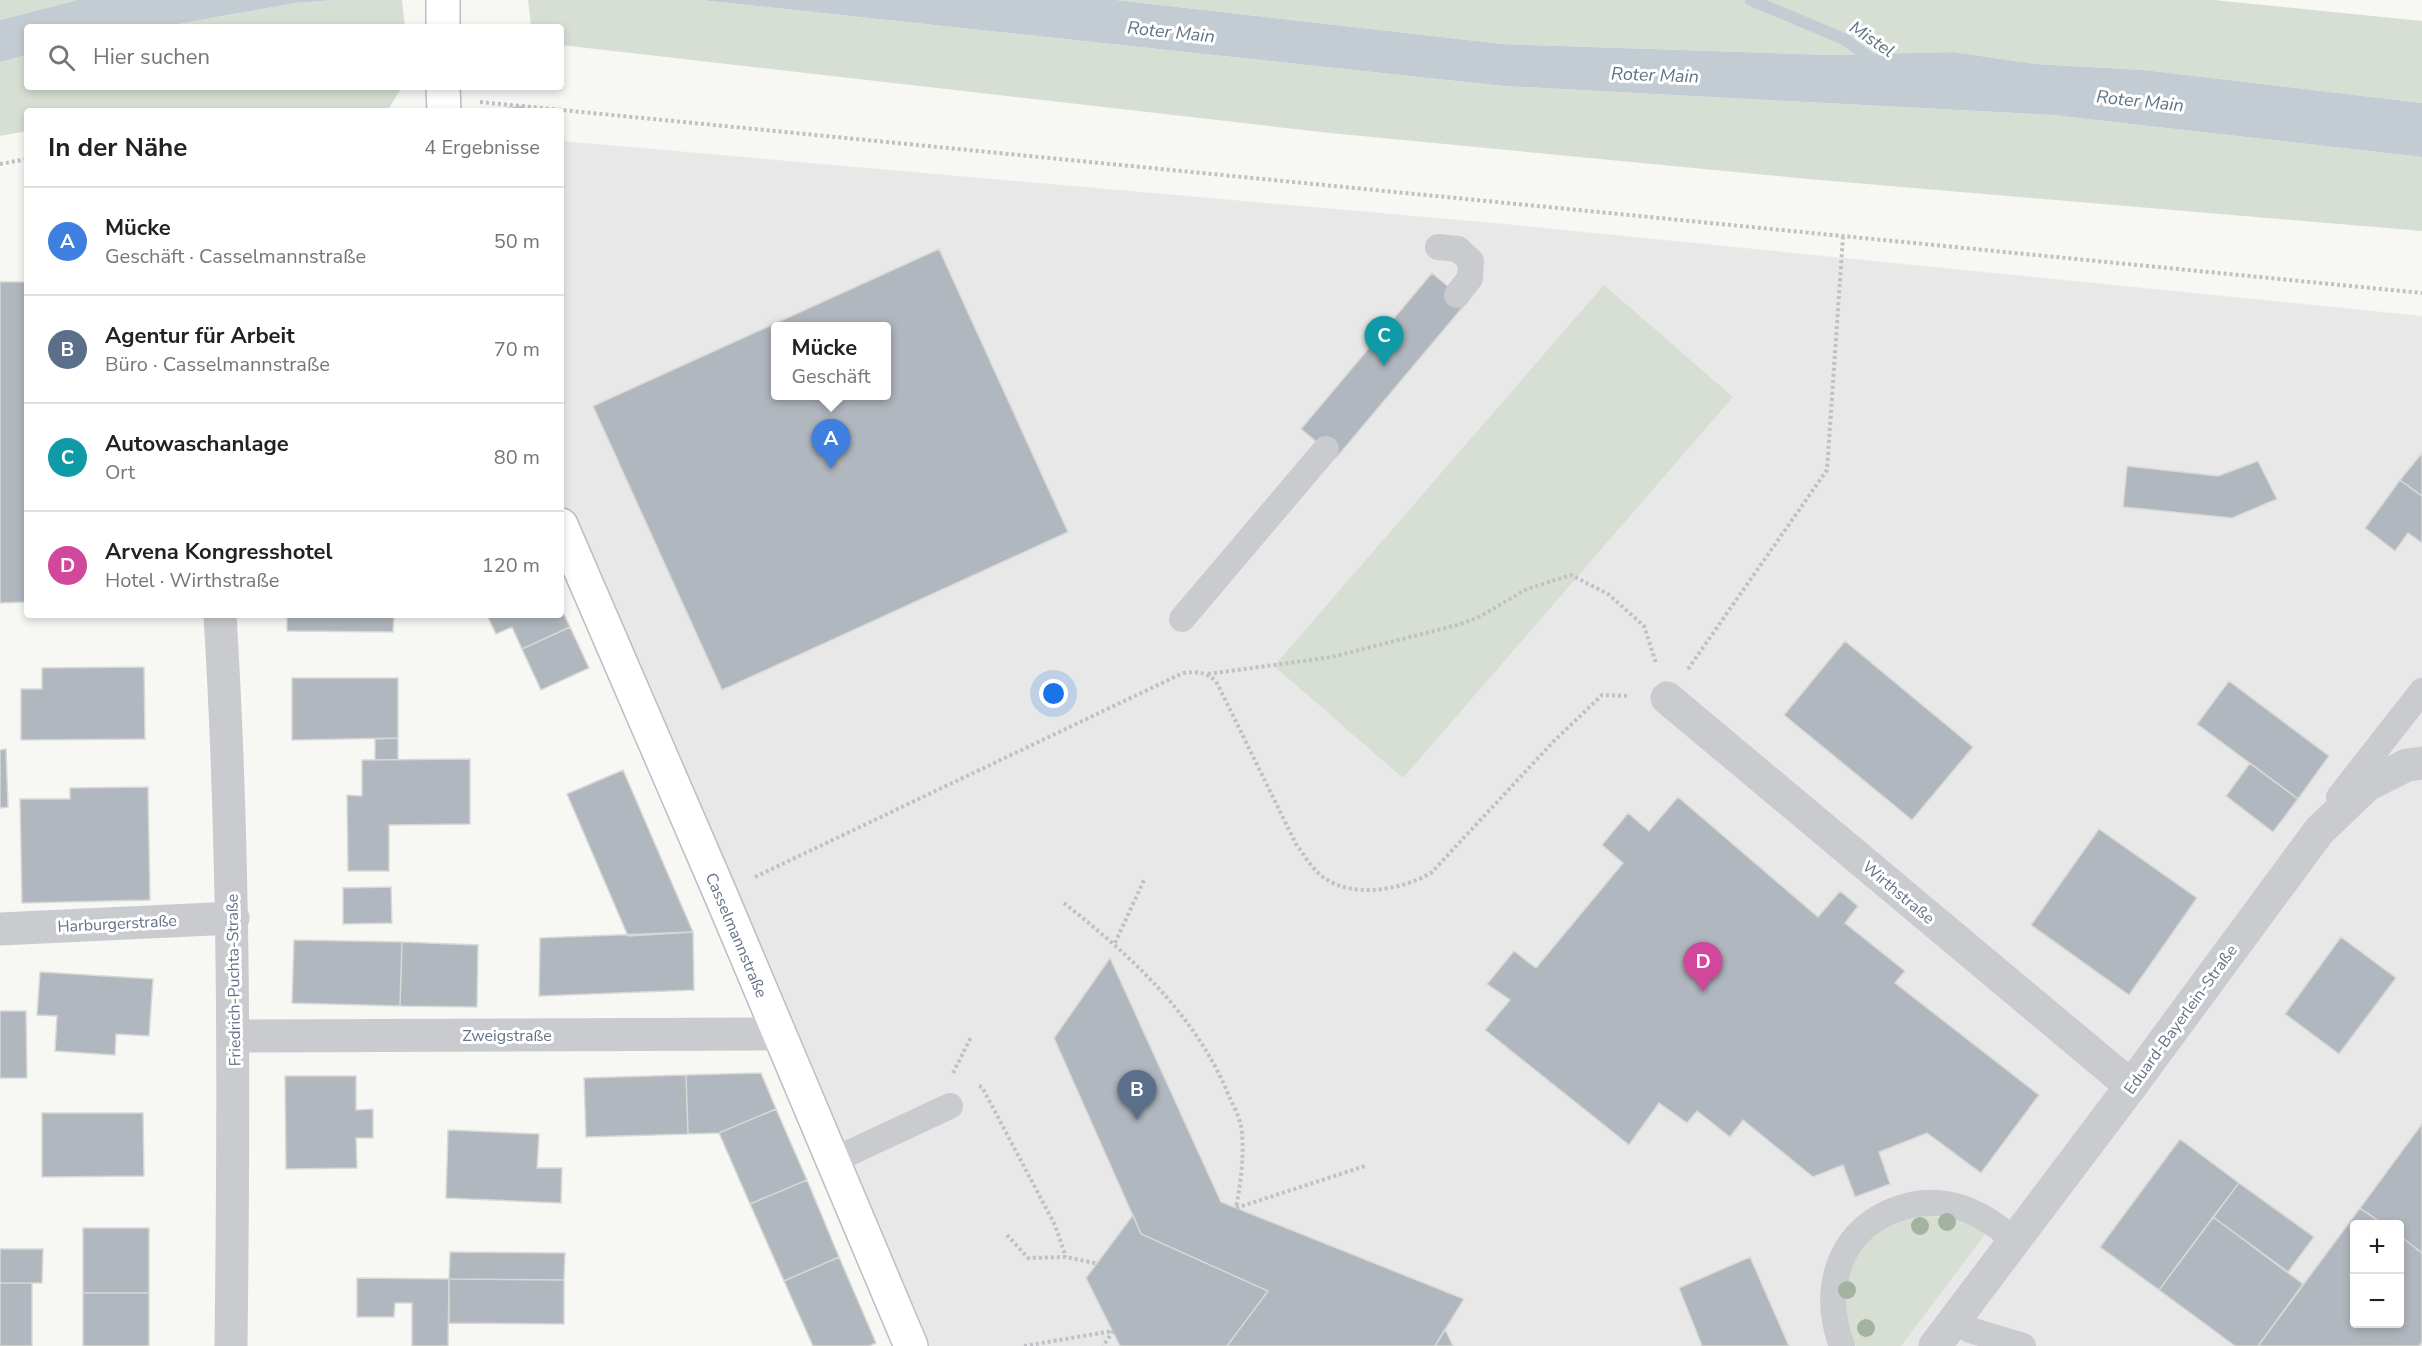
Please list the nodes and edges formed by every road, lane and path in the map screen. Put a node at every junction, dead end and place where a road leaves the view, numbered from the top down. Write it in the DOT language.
graph roads {
  1 [pos="442,0"];
  2 [pos="443,24"];
  3 [pos="444,99"];
  4 [pos="529,107"];
  5 [pos="520,108"];
  6 [pos="539,108"];
  7 [pos="564,110"];
  8 [pos="24,160"];
  9 [pos="0,164"];
  10 [pos="1843,237"];
  11 [pos="1438,247"];
  12 [pos="2422,293"];
  13 [pos="1457,295"];
  14 [pos="1326,449"];
  15 [pos="564,532"];
  16 [pos="220,618"];
  17 [pos="1182,619"];
  18 [pos="1208,674"];
  19 [pos="2422,691"];
  20 [pos="1667,698"];
  21 [pos="2422,763"];
  22 [pos="2319,831"];
  23 [pos="1144,880"];
  24 [pos="720,893"];
  25 [pos="1064,903"];
  26 [pos="233,918"];
  27 [pos="0,929"];
  28 [pos="1115,943"];
  29 [pos="779,1034"];
  30 [pos="235,1036"];
  31 [pos="971,1037"];
  32 [pos="962,1080"];
  33 [pos="972,1083"];
  34 [pos="2132,1086"];
  35 [pos="950,1106"];
  36 [pos="832,1161"];
  37 [pos="1365,1166"];
  38 [pos="1006,1234"];
  39 [pos="2014,1241"];
  40 [pos="1066,1257"];
  41 [pos="1099,1264"];
  42 [pos="1955,1319"];
  43 [pos="231,1346"];
  44 [pos="910,1346"];
  45 [pos="1024,1346"];
  46 [pos="1102,1346"];
  47 [pos="1842,1346"];
  48 [pos="1935,1346"];
  49 [pos="2024,1346"];
  1 -- 2 [label="street"];
  3 -- 4 [label="path"];
  4 -- 5 [label="path"];
  4 -- 6 [label="path"];
  7 -- 10 [label="path"];
  8 -- 9 [label="path"];
  10 -- 12 [label="path"];
  10 -- 20 [label="path"];
  11 -- 13 [label="lane"];
  14 -- 17 [label="lane"];
  15 -- 24 [label="street, Casselmannstraße"];
  16 -- 26 [label="street, Friedrich-Puchta-Straße"];
  18 -- 20 [label="path"];
  18 -- 20 [label="path"];
  18 -- 24 [label="path"];
  19 -- 22 [label="lane, Eduard-Bayerlein-Straße"];
  20 -- 34 [label="street, Wirthstraße"];
  21 -- 22 [label="street"];
  22 -- 34 [label="street, Eduard-Bayerlein-Straße"];
  23 -- 28 [label="path"];
  24 -- 29 [label="street, Casselmannstraße"];
  25 -- 28 [label="path"];
  26 -- 27 [label="street, Harburgerstraße"];
  26 -- 30 [label="street, Friedrich-Puchta-Straße"];
  28 -- 37 [label="path"];
  29 -- 30 [label="street, Zweigstraße"];
  29 -- 36 [label="street, Casselmannstraße"];
  30 -- 43 [label="street, Friedrich-Puchta-Straße"];
  31 -- 32 [label="path"];
  33 -- 40 [label="path"];
  34 -- 39 [label="street, Eduard-Bayerlein-Straße"];
  35 -- 36 [label="lane"];
  36 -- 44 [label="street, Casselmannstraße"];
  38 -- 40 [label="path"];
  39 -- 42 [label="street, Eduard-Bayerlein-Straße"];
  39 -- 47 [label="lane"];
  40 -- 41 [label="path"];
  42 -- 48 [label="street, Eduard-Bayerlein-Straße"];
  42 -- 49 [label="lane"];
  45 -- 46 [label="path"];
}
